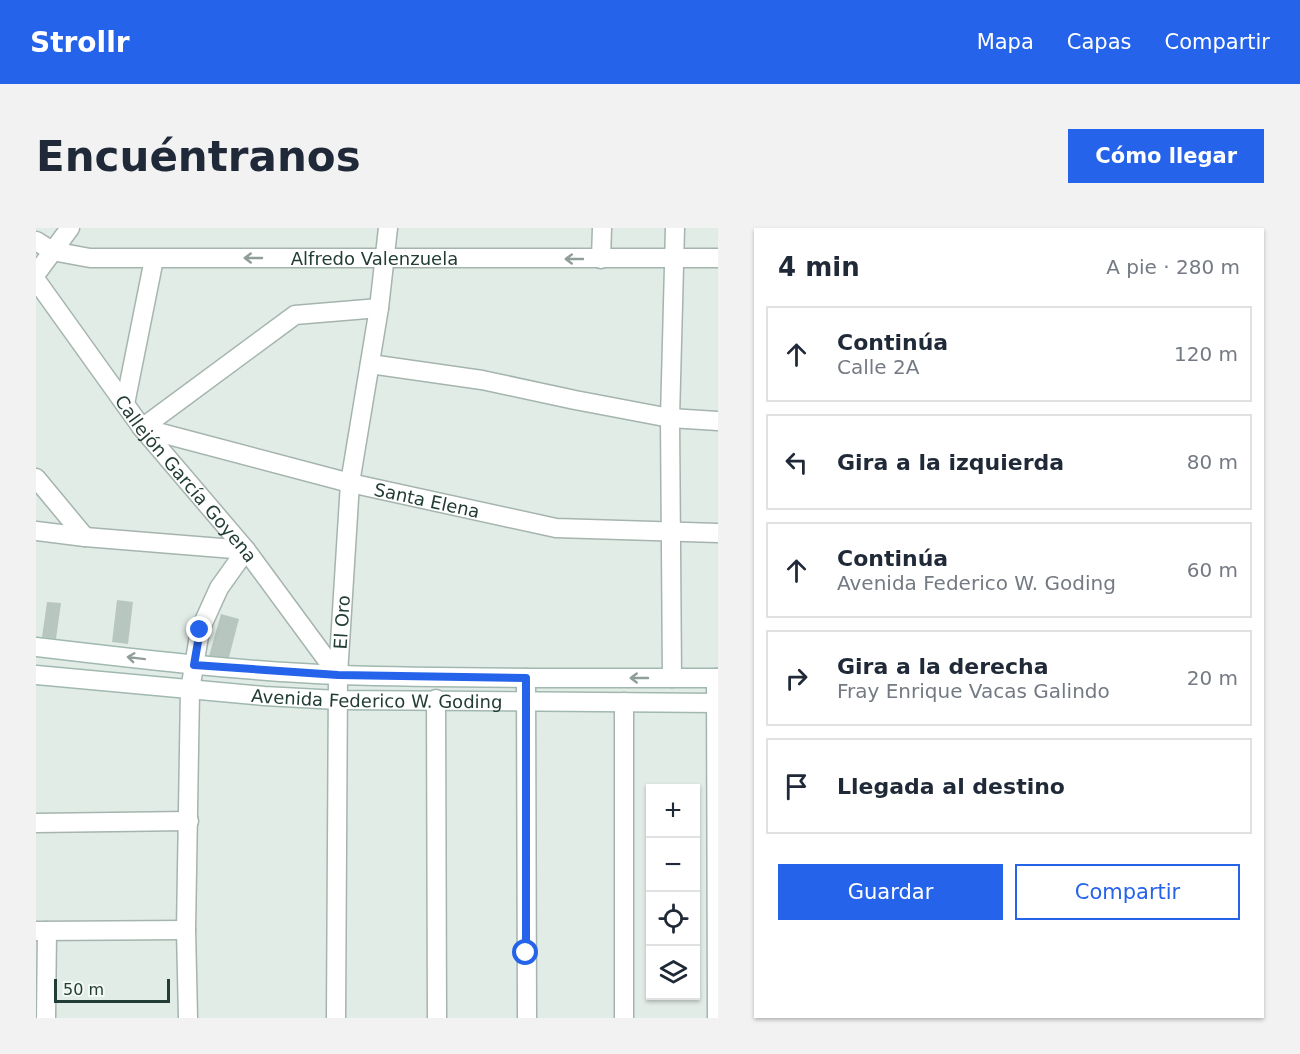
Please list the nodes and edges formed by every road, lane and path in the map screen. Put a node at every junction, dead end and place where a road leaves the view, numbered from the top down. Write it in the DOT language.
graph roads {
  1 [pos="70,228"];
  2 [pos="388,228"];
  3 [pos="602,228"];
  4 [pos="675,228"];
  5 [pos="36,241"];
  6 [pos="52,251"];
  7 [pos="675,257"];
  8 [pos="386,258"];
  9 [pos="718,258"];
  10 [pos="154,259"];
  11 [pos="601,259"];
  12 [pos="36,274"];
  13 [pos="36,280"];
  14 [pos="379,308"];
  15 [pos="370,364"];
  16 [pos="125,404"];
  17 [pos="670,418"];
  18 [pos="718,421"];
  19 [pos="142,428"];
  20 [pos="36,478"];
  21 [pos="350,483"];
  22 [pos="36,531"];
  23 [pos="718,532"];
  24 [pos="671,533"];
  25 [pos="85,537"];
  26 [pos="246,550"];
  27 [pos="36,647"];
  28 [pos="194,665"];
  29 [pos="36,675"];
  30 [pos="338,675"];
  31 [pos="526,678"];
  32 [pos="672,678"];
  33 [pos="717,678"];
  34 [pos="190,690"];
  35 [pos="436,699"];
  36 [pos="338,700"];
  37 [pos="526,701"];
  38 [pos="624,702"];
  39 [pos="717,703"];
  40 [pos="189,821"];
  41 [pos="36,823"];
  42 [pos="186,930"];
  43 [pos="42,931"];
  44 [pos="46,1018"];
  45 [pos="188,1018"];
  46 [pos="336,1018"];
  47 [pos="437,1018"];
  48 [pos="526,1018"];
  49 [pos="624,1018"];
  50 [pos="717,1018"];
  1 -- 6 [label="street"];
  2 -- 8 [label="street, El Oro"];
  3 -- 11 [label="street"];
  4 -- 7 [label="street"];
  5 -- 6 [label="street, Alfredo Valenzuela"];
  6 -- 10 [label="street, Alfredo Valenzuela"];
  6 -- 12 [label="street"];
  7 -- 9 [label="street, Alfredo Valenzuela"];
  7 -- 11 [label="street, Alfredo Valenzuela"];
  7 -- 17 [label="street"];
  8 -- 10 [label="street, Alfredo Valenzuela, one-way"];
  11 -- 8 [label="street, Alfredo Valenzuela, one-way"];
  8 -- 14 [label="street, El Oro"];
  10 -- 16 [label="street"];
  13 -- 16 [label="street, Callejón García Goyena"];
  14 -- 15 [label="street, El Oro"];
  14 -- 19 [label="street"];
  15 -- 17 [label="street"];
  15 -- 21 [label="street, El Oro"];
  16 -- 19 [label="street, Callejón García Goyena"];
  17 -- 18 [label="street"];
  17 -- 24 [label="street"];
  19 -- 21 [label="street, Santa Elena"];
  19 -- 26 [label="street, Callejón García Goyena"];
  20 -- 25 [label="street"];
  21 -- 24 [label="street, Santa Elena"];
  21 -- 30 [label="street, El Oro"];
  22 -- 25 [label="street"];
  23 -- 24 [label="street, Santa Elena"];
  24 -- 32 [label="street"];
  25 -- 26 [label="street"];
  26 -- 28 [label="street"];
  26 -- 30 [label="street, Callejón García Goyena"];
  28 -- 27 [label="street, Avenida Federico W. Goding, one-way"];
  28 -- 30 [label="street, Avenida Federico W. Goding"];
  28 -- 34 [label="street"];
  29 -- 34 [label="street, Avenida Federico W. Goding"];
  30 -- 31 [label="street, Avenida Federico W. Goding"];
  30 -- 36 [label="street, El Oro"];
  32 -- 31 [label="street, Avenida Federico W. Goding, one-way"];
  31 -- 37 [label="street"];
  32 -- 33 [label="street, Avenida Federico W. Goding"];
  33 -- 39 [label="street"];
  34 -- 36 [label="street, Avenida Federico W. Goding"];
  34 -- 40 [label="street"];
  35 -- 36 [label="street, Avenida Federico W. Goding"];
  35 -- 37 [label="street, Avenida Federico W. Goding"];
  35 -- 47 [label="street"];
  36 -- 46 [label="street, El Oro"];
  37 -- 38 [label="street, Avenida Federico W. Goding"];
  37 -- 48 [label="street"];
  38 -- 39 [label="street, Avenida Federico W. Goding"];
  38 -- 49 [label="street"];
  39 -- 50 [label="street"];
  40 -- 41 [label="street"];
  40 -- 42 [label="street"];
  42 -- 43 [label="street"];
  42 -- 45 [label="street"];
  43 -- 44 [label="street"];
}
